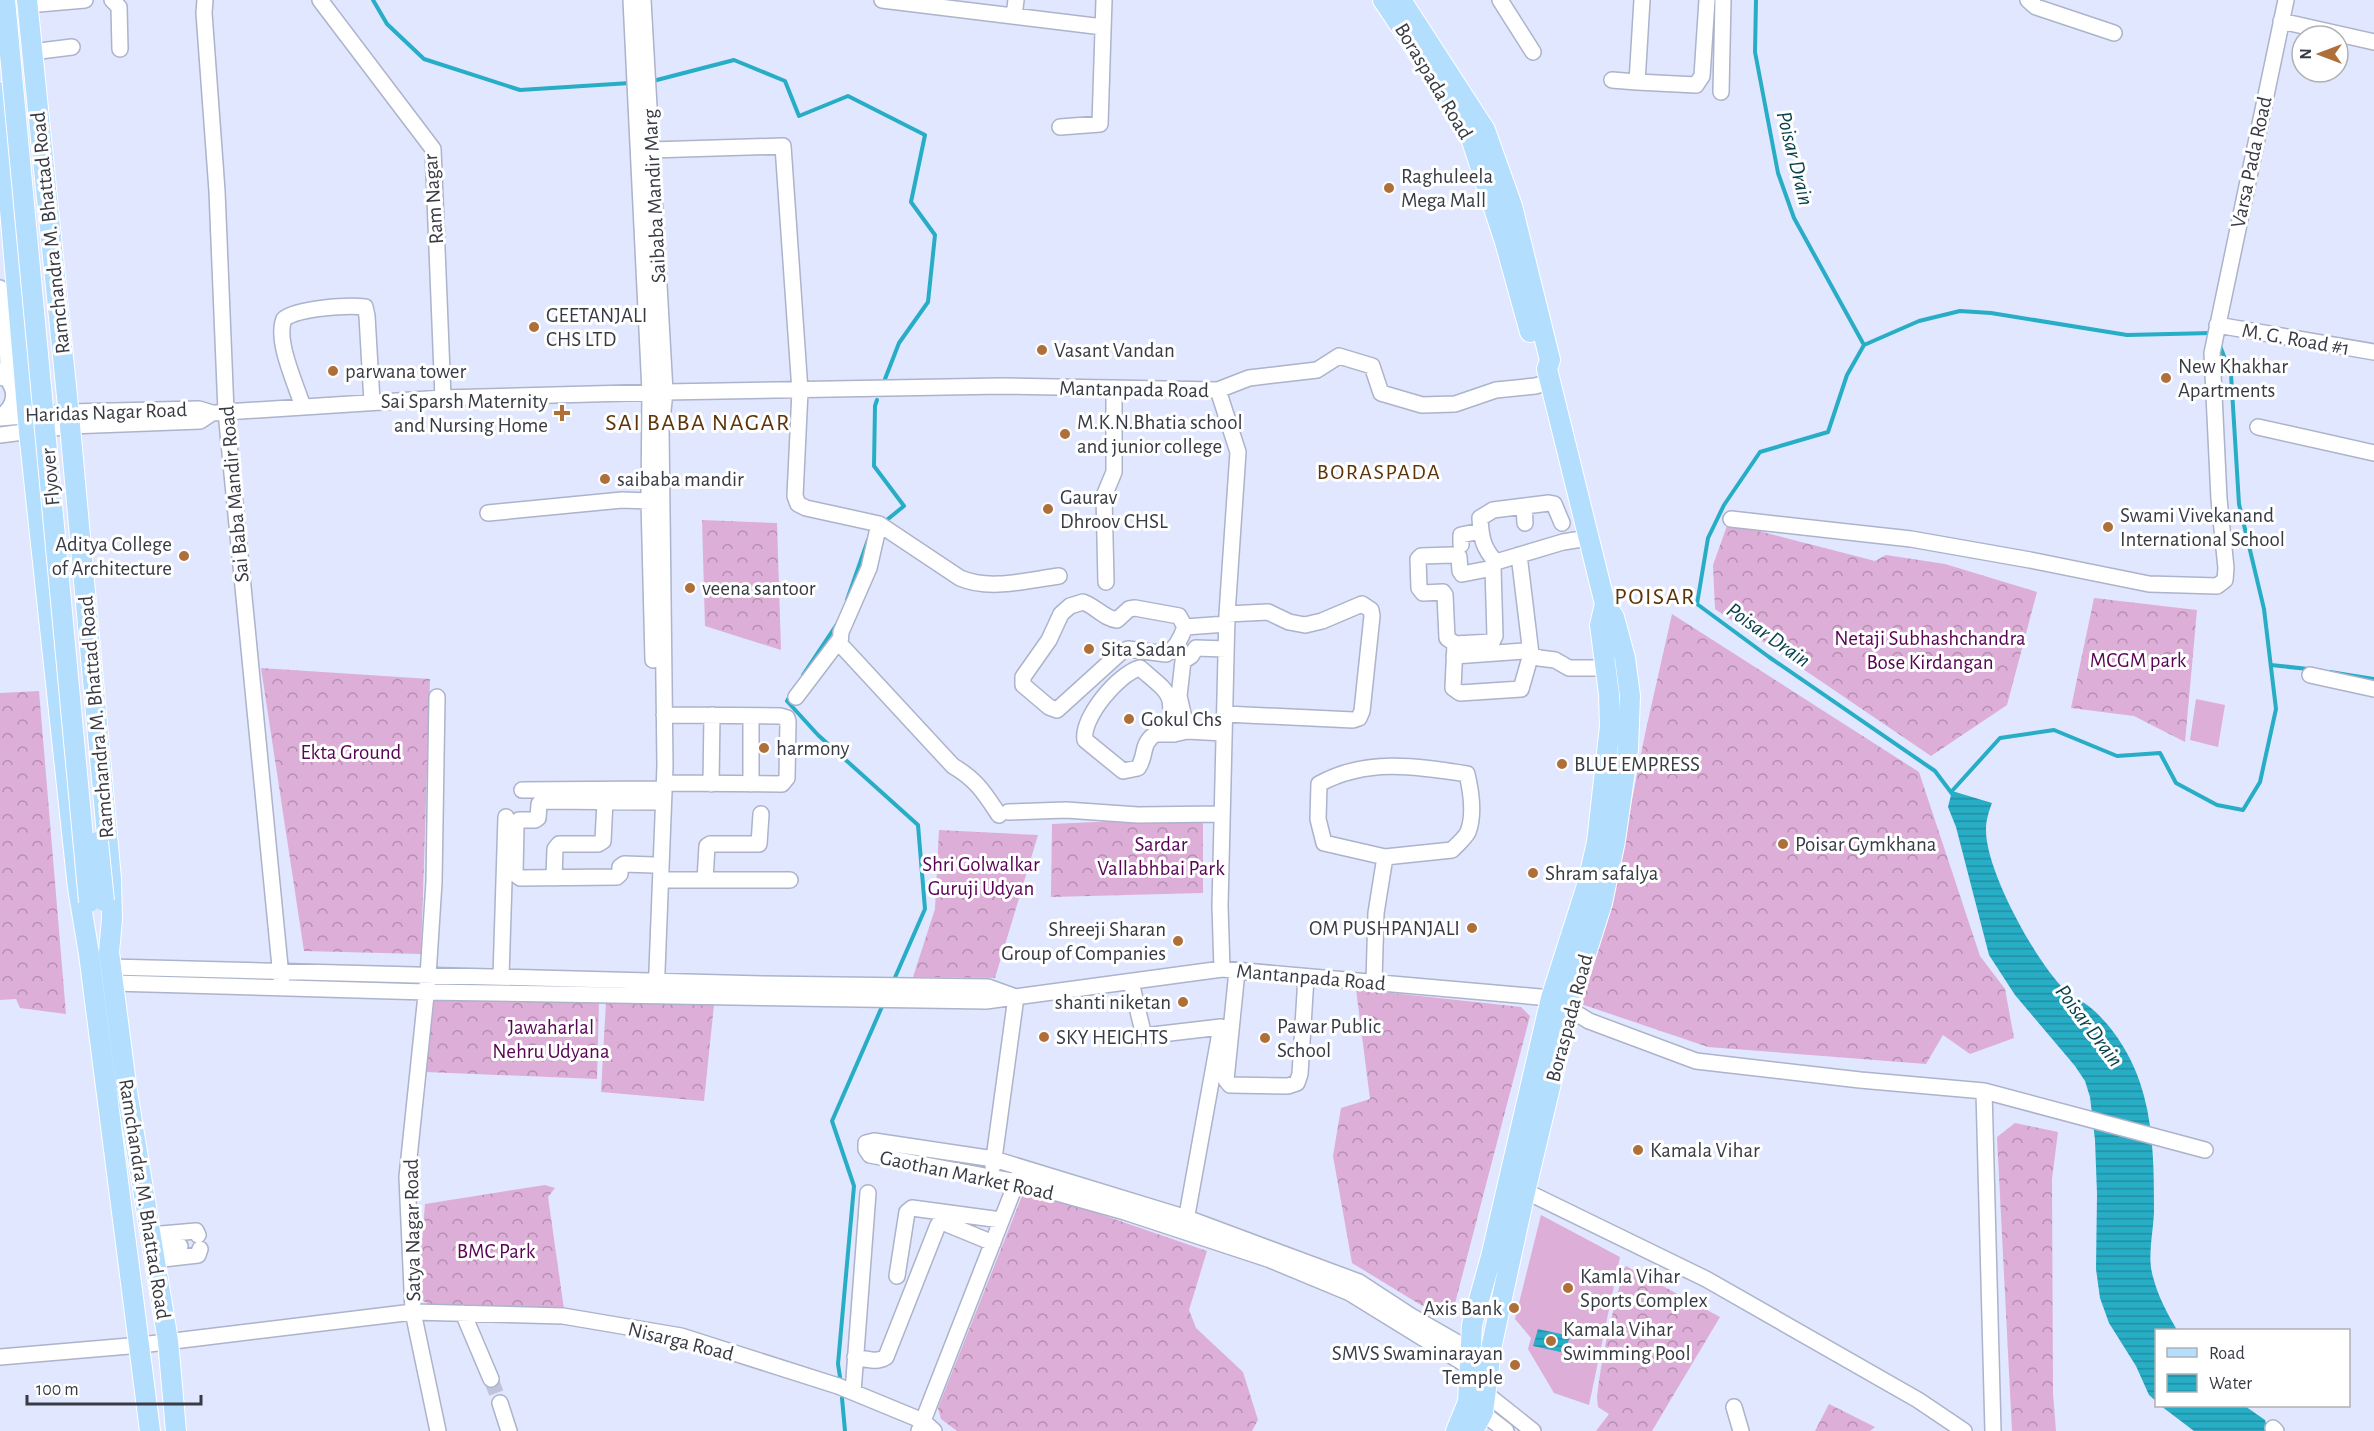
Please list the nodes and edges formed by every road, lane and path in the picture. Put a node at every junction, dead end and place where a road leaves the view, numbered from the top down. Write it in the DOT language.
graph roads {
  1 [pos="5,0"];
  2 [pos="84,0"];
  3 [pos="112,0"];
  4 [pos="205,0"];
  5 [pos="320,0"];
  6 [pos="631,0"];
  7 [pos="643,0"];
  8 [pos="882,0"];
  9 [pos="1016,0"];
  10 [pos="1104,0"];
  11 [pos="1383,0"];
  12 [pos="1401,0"];
  13 [pos="1500,0"];
  14 [pos="1642,0"];
  15 [pos="1707,0"];
  16 [pos="1723,0"];
  17 [pos="2028,0"];
  18 [pos="2286,0"];
  19 [pos="24,2"];
  20 [pos="1014,16"];
  21 [pos="2281,21"];
  22 [pos="1104,27"];
  23 [pos="2114,33"];
  24 [pos="2374,42"];
  25 [pos="72,47"];
  26 [pos="120,49"];
  27 [pos="32,52"];
  28 [pos="1533,52"];
  29 [pos="1612,80"];
  30 [pos="641,82"];
  31 [pos="1637,82"];
  32 [pos="0,92"];
  33 [pos="1721,92"];
  34 [pos="1060,127"];
  35 [pos="644,151"];
  36 [pos="6,224"];
  37 [pos="7,255"];
  38 [pos="0,288"];
  39 [pos="2217,325"];
  40 [pos="2374,352"];
  41 [pos="0,371"];
  42 [pos="1549,376"];
  43 [pos="0,377"];
  44 [pos="1114,388"];
  45 [pos="1218,390"];
  46 [pos="800,391"];
  47 [pos="657,392"];
  48 [pos="371,396"];
  49 [pos="443,398"];
  50 [pos="302,401"];
  51 [pos="219,413"];
  52 [pos="3,415"];
  53 [pos="70,419"];
  54 [pos="28,424"];
  55 [pos="2258,427"];
  56 [pos="0,435"];
  57 [pos="2374,453"];
  58 [pos="649,501"];
  59 [pos="1524,506"];
  60 [pos="488,513"];
  61 [pos="1731,519"];
  62 [pos="1562,523"];
  63 [pos="879,524"];
  64 [pos="1526,524"];
  65 [pos="1481,531"];
  66 [pos="1588,538"];
  67 [pos="1461,545"];
  68 [pos="1519,555"];
  69 [pos="1495,565"];
  70 [pos="1059,576"];
  71 [pos="1106,582"];
  72 [pos="1605,604"];
  73 [pos="1227,623"];
  74 [pos="1191,627"];
  75 [pos="840,639"];
  76 [pos="1226,649"];
  77 [pos="1454,650"];
  78 [pos="1531,654"];
  79 [pos="1606,668"];
  80 [pos="2310,675"];
  81 [pos="2374,689"];
  82 [pos="437,697"];
  83 [pos="796,697"];
  84 [pos="1224,714"];
  85 [pos="664,715"];
  86 [pos="712,715"];
  87 [pos="751,716"];
  88 [pos="1187,731"];
  89 [pos="1609,732"];
  90 [pos="1170,734"];
  91 [pos="1224,734"];
  92 [pos="1629,734"];
  93 [pos="711,784"];
  94 [pos="751,784"];
  95 [pos="522,790"];
  96 [pos="659,791"];
  97 [pos="605,801"];
  98 [pos="761,814"];
  99 [pos="1222,814"];
  100 [pos="507,817"];
  101 [pos="1385,857"];
  102 [pos="654,865"];
  103 [pos="554,878"];
  104 [pos="666,880"];
  105 [pos="705,880"];
  106 [pos="790,880"];
  107 [pos="97,901"];
  108 [pos="89,954"];
  109 [pos="111,967"];
  110 [pos="280,970"];
  111 [pos="1230,970"];
  112 [pos="428,976"];
  113 [pos="1306,976"];
  114 [pos="501,977"];
  115 [pos="1131,981"];
  116 [pos="1374,982"];
  117 [pos="282,987"];
  118 [pos="652,988"];
  119 [pos="426,992"];
  120 [pos="1016,997"];
  121 [pos="1551,998"];
  122 [pos="1569,1007"];
  123 [pos="1984,1091"];
  124 [pos="2205,1150"];
  125 [pos="994,1159"];
  126 [pos="1019,1174"];
  127 [pos="991,1176"];
  128 [pos="1507,1182"];
  129 [pos="1525,1191"];
  130 [pos="868,1193"];
  131 [pos="1001,1220"];
  132 [pos="1186,1225"];
  133 [pos="993,1243"];
  134 [pos="180,1245"];
  135 [pos="152,1248"];
  136 [pos="897,1276"];
  137 [pos="413,1312"];
  138 [pos="463,1313"];
  139 [pos="168,1341"];
  140 [pos="141,1345"];
  141 [pos="0,1357"];
  142 [pos="855,1357"];
  143 [pos="1470,1367"];
  144 [pos="1488,1376"];
  145 [pos="491,1379"];
  146 [pos="853,1392"];
  147 [pos="500,1403"];
  148 [pos="1475,1407"];
  149 [pos="1734,1407"];
  150 [pos="925,1428"];
  151 [pos="150,1431"];
  152 [pos="176,1431"];
  153 [pos="438,1431"];
  154 [pos="509,1431"];
  155 [pos="1456,1431"];
  156 [pos="1473,1431"];
  157 [pos="1506,1431"];
  158 [pos="1533,1431"];
  159 [pos="1741,1431"];
  160 [pos="1964,1431"];
  161 [pos="1993,1431"];
  1 -- 107 [label="main road, Flyover, bridge"];
  2 -- 19 [label="street"];
  3 -- 26 [label="street"];
  4 -- 51 [label="street, Sai Baba Mandir Road"];
  5 -- 49 [label="street, Ram Nagar"];
  6 -- 30 [label="street, Saibaba Mandir Marg"];
  7 -- 30 [label="street, Saibaba Mandir Marg"];
  8 -- 20 [label="street"];
  9 -- 20 [label="street"];
  10 -- 22 [label="street"];
  11 -- 42 [label="main road, Boraspada Road"];
  12 -- 42 [label="main road, Boraspada Road"];
  13 -- 28 [label="street"];
  14 -- 31 [label="street"];
  15 -- 31 [label="street"];
  16 -- 33 [label="street"];
  17 -- 23 [label="street"];
  18 -- 21 [label="street, Varsa Pada Road"];
  19 -- 27 [label="main road, Ramchandra M. Bhattad Road"];
  19 -- 107 [label="main road, Flyover, bridge"];
  20 -- 22 [label="street"];
  21 -- 24 [label="street"];
  21 -- 39 [label="street, Varsa Pada Road"];
  22 -- 34 [label="street"];
  25 -- 27 [label="street"];
  27 -- 53 [label="main road, Ramchandra M. Bhattad Road"];
  29 -- 31 [label="street"];
  30 -- 35 [label="street, Saibaba Mandir Marg"];
  32 -- 36 [label="main road, Ramchandra M. Bhattad Road"];
  35 -- 46 [label="street"];
  35 -- 47 [label="street, Saibaba Mandir Marg"];
  36 -- 37 [label="main road, Ramchandra M. Bhattad Road"];
  37 -- 54 [label="main road, Ramchandra M. Bhattad Road"];
  38 -- 41 [label="street"];
  39 -- 40 [label="street, M. G. Road #1"];
  39 -- 61 [label="street, Varsa Pada Road"];
  42 -- 45 [label="street"];
  42 -- 66 [label="main road, Boraspada Road"];
  43 -- 52 [label="street"];
  44 -- 45 [label="street, Mantanpada Road"];
  44 -- 46 [label="street, Mantanpada Road"];
  44 -- 71 [label="street"];
  45 -- 73 [label="street, Mantanpada Road"];
  46 -- 47 [label="street, Mantanpada Road"];
  46 -- 63 [label="street"];
  47 -- 49 [label="street, Mantanpada Road"];
  47 -- 58 [label="street"];
  47 -- 85 [label="street"];
  48 -- 49 [label="street, Mantanpada Road"];
  48 -- 50 [label="street, Mantanpada Road"];
  48 -- 50 [label="street"];
  50 -- 51 [label="street, Mantanpada Road"];
  51 -- 53 [label="street, Haridas Nagar Road"];
  51 -- 110 [label="street, Sai Baba Mandir Road"];
  52 -- 54 [label="street, Haridas Nagar Road"];
  53 -- 54 [label="street, Haridas Nagar Road"];
  53 -- 109 [label="main road, Ramchandra M. Bhattad Road"];
  54 -- 56 [label="street, Haridas Nagar Road"];
  54 -- 108 [label="main road, Ramchandra M. Bhattad Road"];
  55 -- 57 [label="street"];
  58 -- 60 [label="street"];
  58 -- 96 [label="street"];
  59 -- 62 [label="street"];
  59 -- 64 [label="street"];
  59 -- 65 [label="street"];
  63 -- 70 [label="street"];
  63 -- 75 [label="street"];
  65 -- 67 [label="street"];
  65 -- 69 [label="street"];
  66 -- 68 [label="street"];
  66 -- 72 [label="main road, Boraspada Road"];
  68 -- 69 [label="street"];
  68 -- 78 [label="street"];
  69 -- 77 [label="street"];
  69 -- 77 [label="street"];
  72 -- 79 [label="main road, Boraspada Road"];
  72 -- 92 [label="main road, Boraspada Road"];
  73 -- 74 [label="street"];
  73 -- 76 [label="street, Mantanpada Road"];
  73 -- 84 [label="street"];
  74 -- 74 [label="street"];
  75 -- 83 [label="street"];
  75 -- 99 [label="street"];
  76 -- 84 [label="street, Mantanpada Road"];
  76 -- 88 [label="street"];
  77 -- 78 [label="street"];
  77 -- 78 [label="street"];
  78 -- 79 [label="street"];
  79 -- 89 [label="main road, Boraspada Road"];
  80 -- 81 [label="street"];
  82 -- 112 [label="street"];
  84 -- 91 [label="street, Mantanpada Road"];
  85 -- 86 [label="street"];
  85 -- 96 [label="street"];
  86 -- 87 [label="street"];
  86 -- 93 [label="street"];
  87 -- 94 [label="street"];
  87 -- 94 [label="street"];
  88 -- 90 [label="street"];
  88 -- 91 [label="street"];
  89 -- 92 [label="main road"];
  89 -- 121 [label="main road, Boraspada Road"];
  90 -- 90 [label="street"];
  91 -- 99 [label="street, Mantanpada Road"];
  92 -- 122 [label="main road, Boraspada Road"];
  93 -- 94 [label="street"];
  93 -- 96 [label="street"];
  95 -- 96 [label="street"];
  96 -- 97 [label="street"];
  96 -- 102 [label="street"];
  96 -- 104 [label="street"];
  97 -- 103 [label="street"];
  97 -- 103 [label="street"];
  98 -- 105 [label="street"];
  99 -- 111 [label="street, Mantanpada Road"];
  100 -- 114 [label="street"];
  101 -- 101 [label="street"];
  101 -- 116 [label="street"];
  102 -- 103 [label="street"];
  102 -- 118 [label="street"];
  104 -- 105 [label="street"];
  104 -- 118 [label="street"];
  105 -- 106 [label="street"];
  107 -- 108 [label="main road, Flyover"];
  107 -- 109 [label="main road, Flyover"];
  108 -- 140 [label="main road, Ramchandra M. Bhattad Road"];
  109 -- 110 [label="street"];
  109 -- 117 [label="street"];
  109 -- 135 [label="main road, Ramchandra M. Bhattad Road"];
  110 -- 112 [label="street"];
  110 -- 117 [label="street, Sai Baba Mandir Road"];
  111 -- 113 [label="street, Mantanpada Road"];
  111 -- 113 [label="street"];
  111 -- 115 [label="street"];
  112 -- 114 [label="street"];
  112 -- 119 [label="street"];
  113 -- 116 [label="street, Mantanpada Road"];
  114 -- 118 [label="street"];
  115 -- 120 [label="street"];
  115 -- 132 [label="street"];
  116 -- 121 [label="street, Mantanpada Road"];
  117 -- 119 [label="street"];
  118 -- 119 [label="street"];
  118 -- 120 [label="street"];
  119 -- 137 [label="street, Satya Nagar Road"];
  120 -- 125 [label="street"];
  121 -- 122 [label="street, Mantanpada Road"];
  121 -- 128 [label="main road, Boraspada Road"];
  122 -- 123 [label="street, Mantanpada Road"];
  122 -- 129 [label="main road, Boraspada Road"];
  123 -- 124 [label="street, Mantanpada Road"];
  123 -- 161 [label="street"];
  125 -- 126 [label="street, Gaothan Market Road"];
  125 -- 127 [label="street"];
  125 -- 127 [label="street, Gaothan Market Road"];
  126 -- 127 [label="street, Gaothan Market Road"];
  126 -- 131 [label="street"];
  126 -- 132 [label="street, Gaothan Market Road"];
  128 -- 129 [label="street"];
  128 -- 143 [label="main road, Boraspada Road"];
  129 -- 144 [label="main road, Boraspada Road"];
  129 -- 160 [label="street"];
  130 -- 142 [label="street"];
  131 -- 133 [label="street"];
  131 -- 136 [label="street"];
  132 -- 143 [label="street, Gaothan Market Road"];
  133 -- 142 [label="street"];
  133 -- 150 [label="street"];
  134 -- 134 [label="street"];
  134 -- 135 [label="street"];
  134 -- 135 [label="street"];
  135 -- 139 [label="main road, Ramchandra M. Bhattad Road"];
  137 -- 138 [label="street, Nisarga Road"];
  137 -- 139 [label="street, Nisarga Road"];
  137 -- 153 [label="street, Satya Nagar Road"];
  138 -- 145 [label="street"];
  138 -- 146 [label="street, Nisarga Road"];
  139 -- 140 [label="street, Nisarga Road"];
  139 -- 152 [label="main road, Ramchandra M. Bhattad Road"];
  140 -- 141 [label="street, Nisarga Road"];
  140 -- 151 [label="main road, Ramchandra M. Bhattad Road"];
  142 -- 146 [label="street"];
  143 -- 144 [label="street, Gaothan Market Road"];
  143 -- 144 [label="street, Gaothan Market Road"];
  143 -- 148 [label="main road, Boraspada Road"];
  144 -- 148 [label="main road, Boraspada Road"];
  144 -- 158 [label="street"];
  146 -- 150 [label="street, Nisarga Road"];
  147 -- 154 [label="street"];
  148 -- 155 [label="main road, Boraspada Road"];
  148 -- 156 [label="main road, Boraspada Road"];
  148 -- 157 [label="street"];
  149 -- 159 [label="street"];
}
